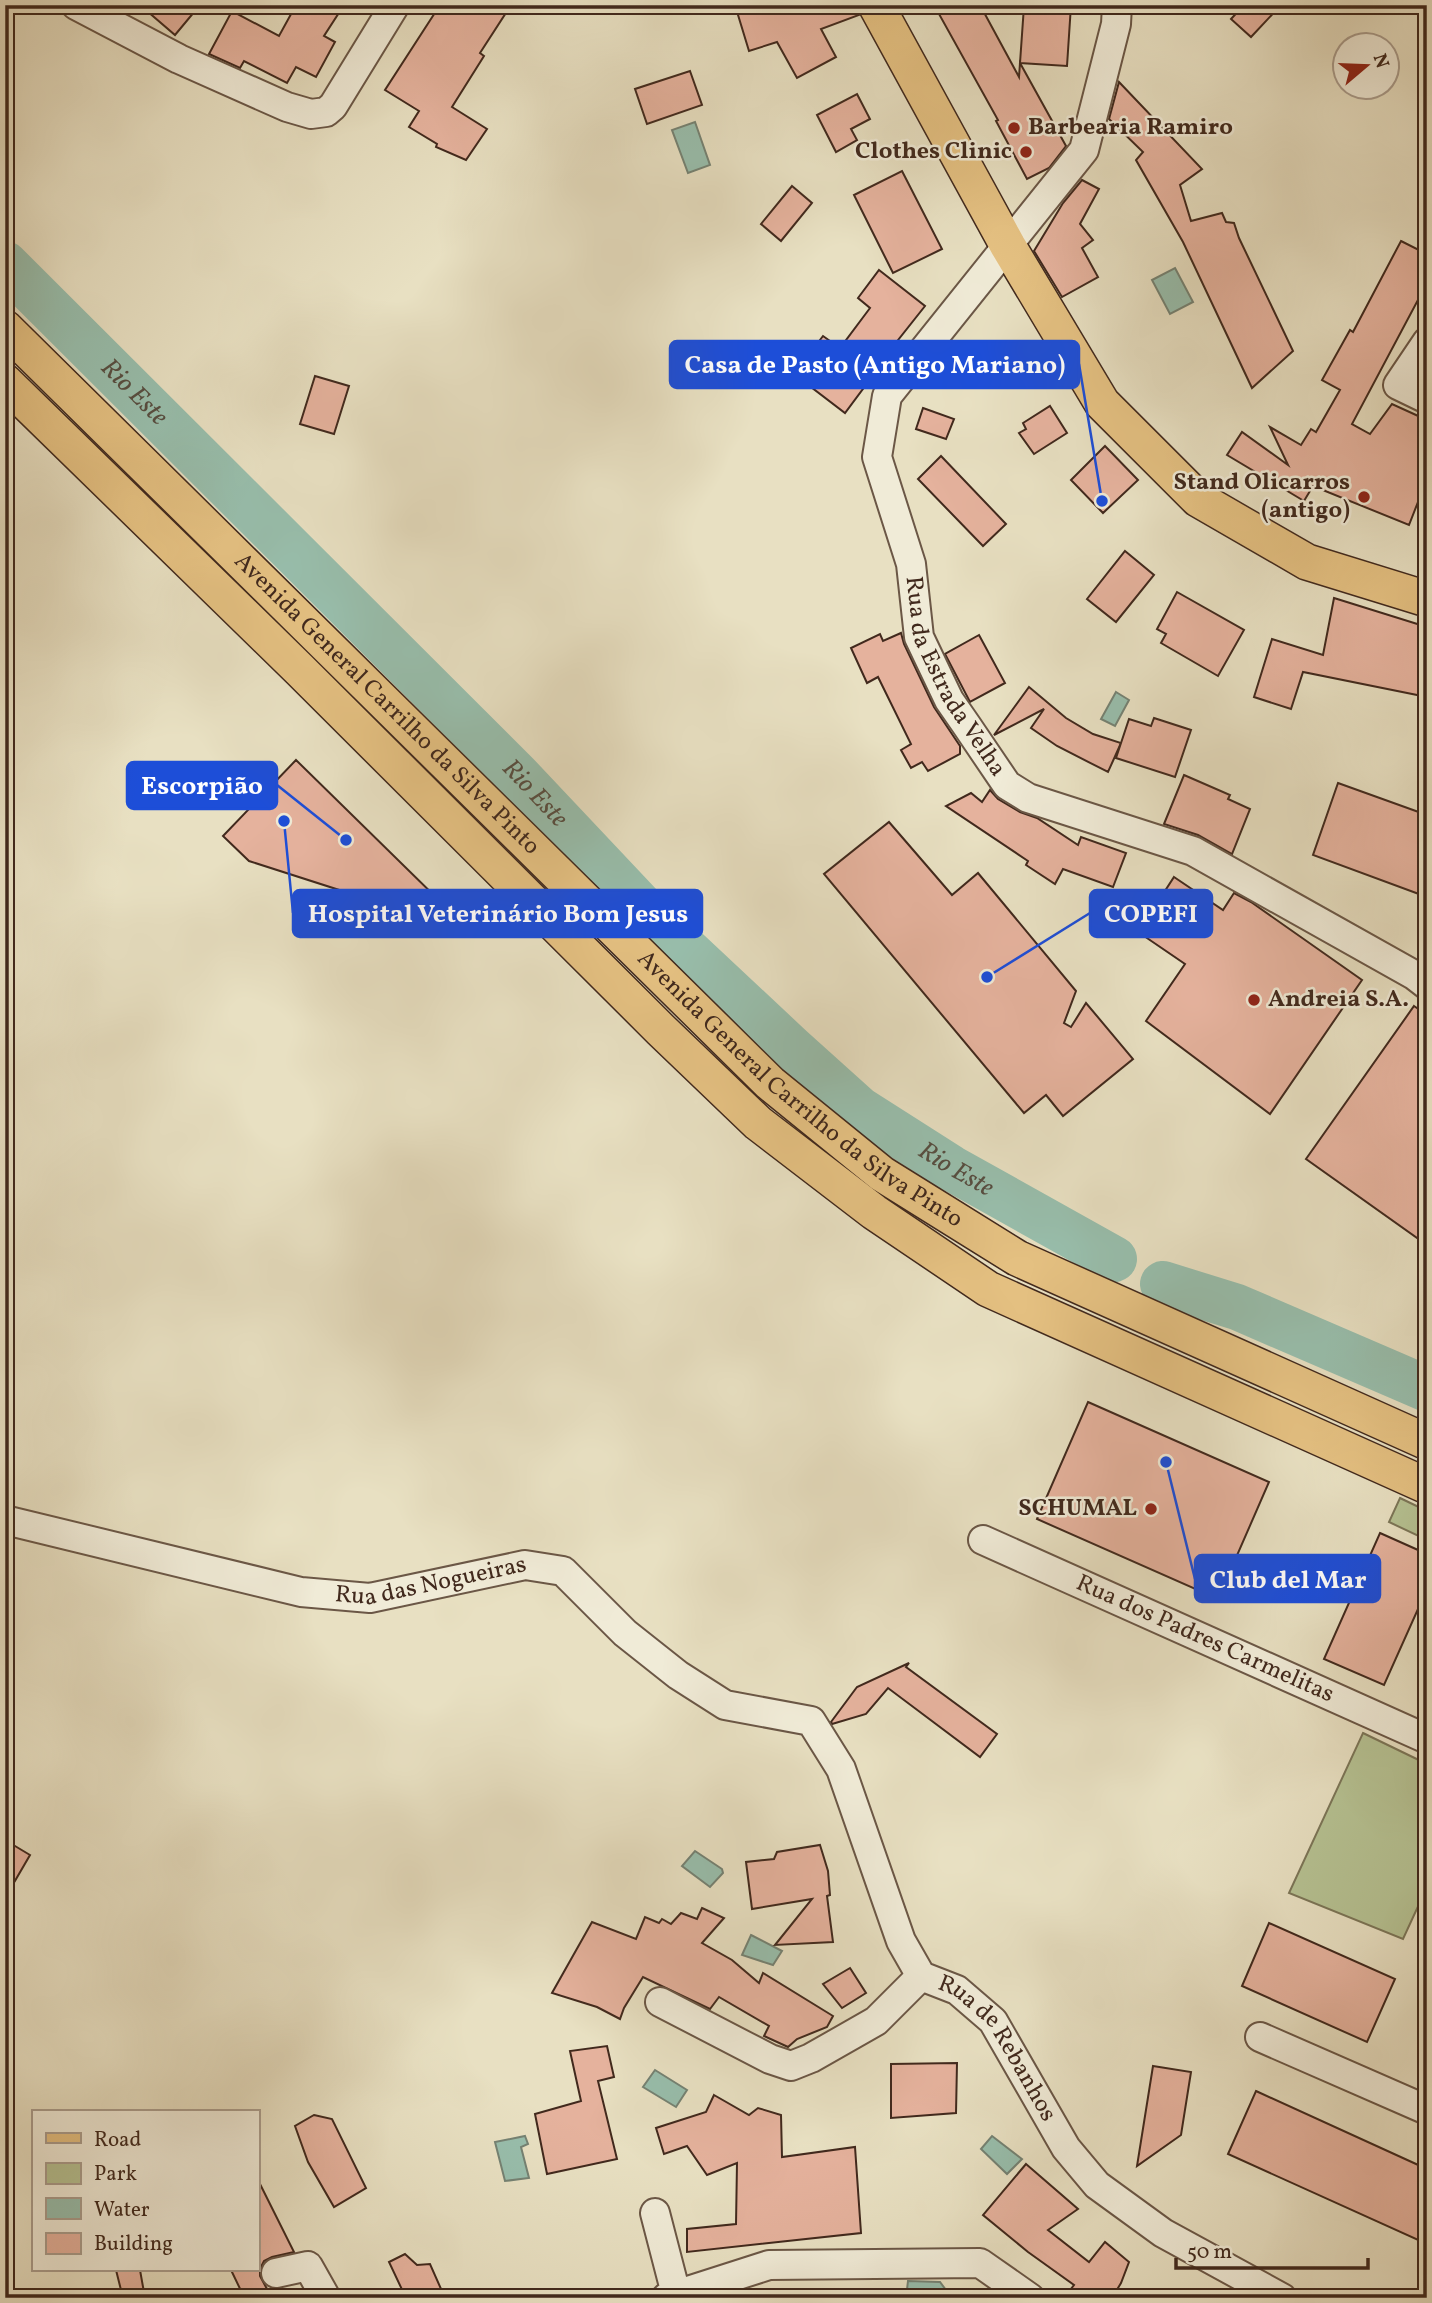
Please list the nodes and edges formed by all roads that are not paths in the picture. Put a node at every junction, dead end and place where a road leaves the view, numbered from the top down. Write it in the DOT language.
graph roads {
  1 [pos="76,5"];
  2 [pos="395,5"];
  3 [pos="876,5"];
  4 [pos="1117,5"];
  5 [pos="1008,246"];
  6 [pos="5,328"];
  7 [pos="1427,342"];
  8 [pos="5,382"];
  9 [pos="1427,399"];
  10 [pos="1427,598"];
  11 [pos="1423,976"];
  12 [pos="1427,1442"];
  13 [pos="1427,1486"];
  14 [pos="5,1520"];
  15 [pos="983,1540"];
  16 [pos="811,1721"];
  17 [pos="1427,1739"];
  18 [pos="921,1976"];
  19 [pos="660,2002"];
  20 [pos="1260,2037"];
  21 [pos="1427,2110"];
  22 [pos="655,2213"];
  23 [pos="276,2273"];
  24 [pos="671,2296"];
  25 [pos="326,2298"];
  26 [pos="1030,2298"];
  27 [pos="1282,2298"];
  1 -- 2 [label="street"];
  3 -- 5 [label="main road"];
  4 -- 5 [label="street, Rua da Estrada Velha"];
  5 -- 10 [label="main road"];
  5 -- 11 [label="street, Rua da Estrada Velha"];
  6 -- 12 [label="main road, Avenida General Carrilho da Silva Pinto"];
  7 -- 9 [label="street"];
  8 -- 13 [label="main road, Avenida General Carrilho da Silva Pinto"];
  14 -- 16 [label="street, Rua das Nogueiras"];
  15 -- 17 [label="street, Rua dos Padres Carmelitas"];
  16 -- 18 [label="street, Rua de Rebanhos"];
  18 -- 19 [label="street"];
  18 -- 27 [label="street, Rua de Rebanhos"];
  20 -- 21 [label="street"];
  22 -- 24 [label="street"];
  23 -- 25 [label="street"];
  24 -- 26 [label="street"];
}
